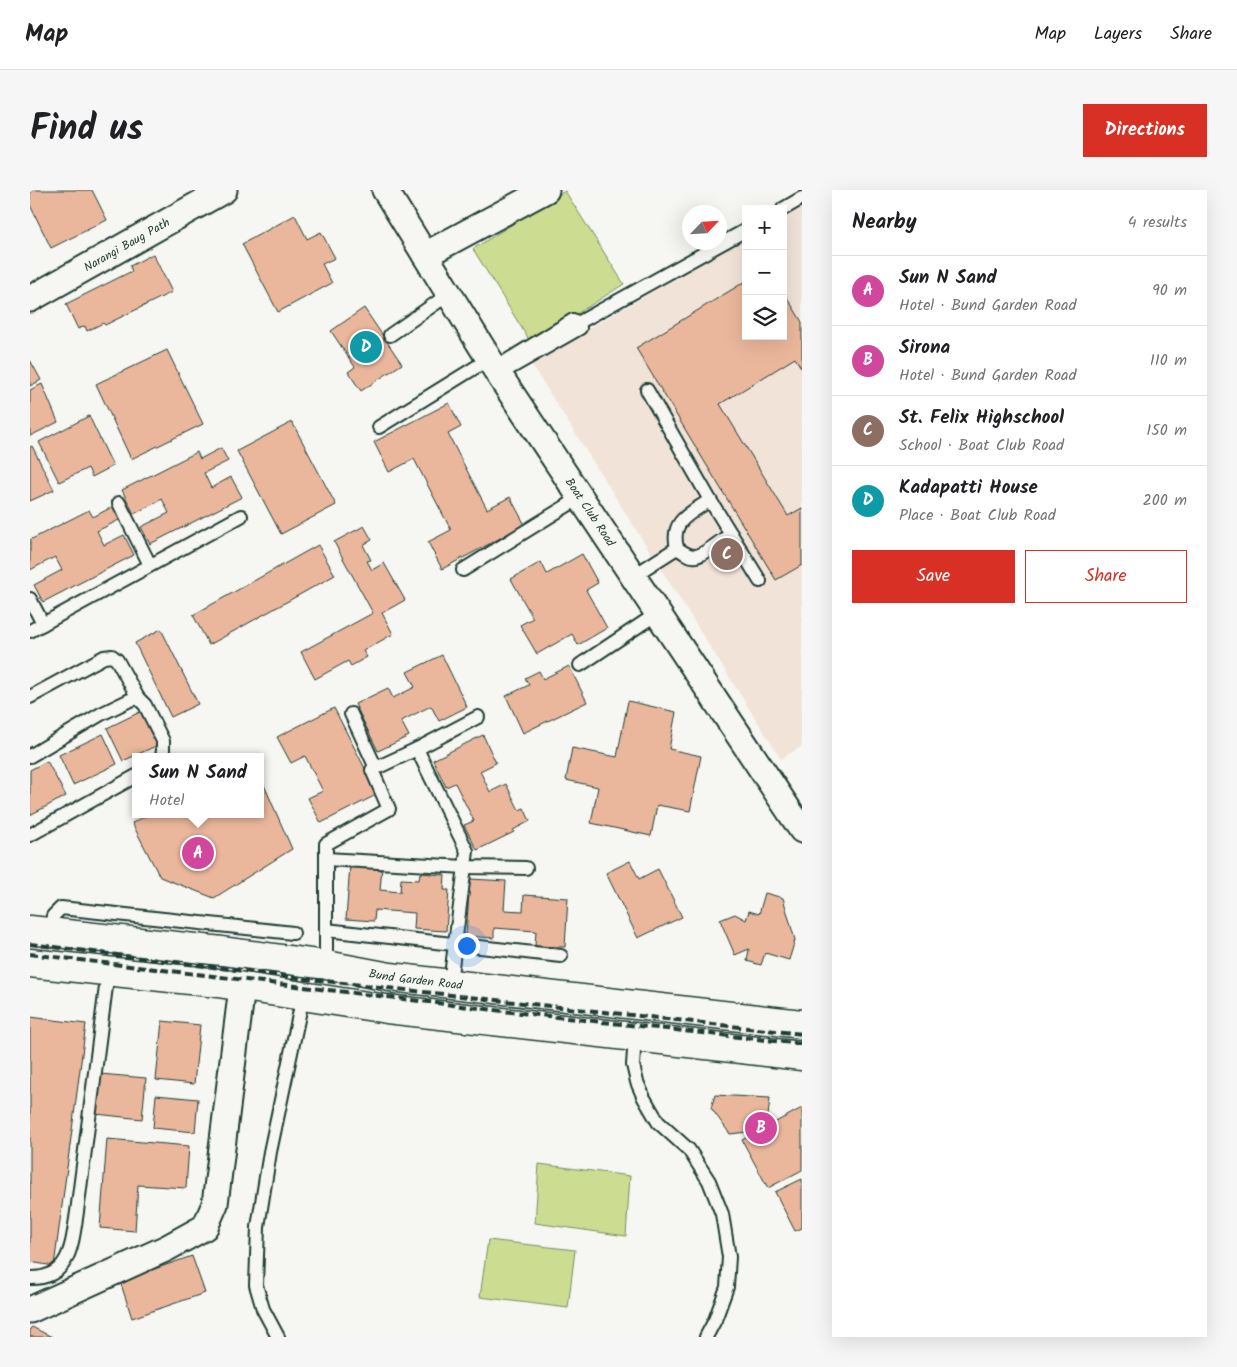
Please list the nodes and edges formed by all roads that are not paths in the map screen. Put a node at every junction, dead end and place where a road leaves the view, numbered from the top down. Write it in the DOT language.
graph roads {
  1 [pos="224,190"];
  2 [pos="386,190"];
  3 [pos="546,190"];
  4 [pos="802,198"];
  5 [pos="787,207"];
  6 [pos="742,232"];
  7 [pos="425,255"];
  8 [pos="449,294"];
  9 [pos="30,299"];
  10 [pos="390,335"];
  11 [pos="494,367"];
  12 [pos="647,390"];
  13 [pos="378,427"];
  14 [pos="581,497"];
  15 [pos="710,500"];
  16 [pos="119,504"];
  17 [pos="241,516"];
  18 [pos="731,534"];
  19 [pos="677,548"];
  20 [pos="150,565"];
  21 [pos="463,570"];
  22 [pos="633,576"];
  23 [pos="760,580"];
  24 [pos="30,600"];
  25 [pos="658,613"];
  26 [pos="42,624"];
  27 [pos="30,631"];
  28 [pos="580,665"];
  29 [pos="30,697"];
  30 [pos="138,698"];
  31 [pos="350,714"];
  32 [pos="478,717"];
  33 [pos="417,748"];
  34 [pos="163,753"];
  35 [pos="30,756"];
  36 [pos="376,768"];
  37 [pos="132,778"];
  38 [pos="802,830"];
  39 [pos="30,835"];
  40 [pos="326,859"];
  41 [pos="465,867"];
  42 [pos="526,868"];
  43 [pos="326,930"];
  44 [pos="40,931"];
  45 [pos="293,933"];
  46 [pos="455,945"];
  47 [pos="561,956"];
  48 [pos="30,962"];
  49 [pos="326,965"];
  50 [pos="108,971"];
  51 [pos="450,983"];
  52 [pos="242,987"];
  53 [pos="303,996"];
  54 [pos="802,1024"];
  55 [pos="635,1037"];
  56 [pos="802,1056"];
  57 [pos="30,1278"];
  58 [pos="30,1310"];
  59 [pos="278,1337"];
  60 [pos="706,1337"];
  1 -- 9 [label="street, Narangi Baug Path"];
  2 -- 7 [label="street, Boat Club Road"];
  3 -- 7 [label="street"];
  4 -- 5 [label="lane"];
  6 -- 11 [label="lane"];
  7 -- 8 [label="street, Boat Club Road"];
  8 -- 10 [label="lane"];
  8 -- 11 [label="street, Boat Club Road"];
  11 -- 13 [label="lane"];
  11 -- 14 [label="street, Boat Club Road"];
  12 -- 15 [label="lane"];
  14 -- 21 [label="lane"];
  14 -- 22 [label="street, Boat Club Road"];
  15 -- 18 [label="lane"];
  15 -- 19 [label="lane"];
  16 -- 20 [label="lane"];
  17 -- 20 [label="lane"];
  18 -- 19 [label="lane"];
  18 -- 23 [label="lane"];
  19 -- 22 [label="lane"];
  20 -- 26 [label="lane"];
  22 -- 25 [label="street, Boat Club Road"];
  24 -- 26 [label="lane"];
  25 -- 28 [label="lane"];
  25 -- 38 [label="street, Boat Club Road"];
  26 -- 27 [label="lane"];
  29 -- 30 [label="lane"];
  30 -- 34 [label="lane"];
  30 -- 35 [label="lane"];
  31 -- 36 [label="lane"];
  32 -- 33 [label="lane"];
  33 -- 36 [label="lane"];
  33 -- 41 [label="lane"];
  36 -- 40 [label="lane"];
  37 -- 39 [label="lane"];
  40 -- 41 [label="lane"];
  40 -- 43 [label="lane"];
  41 -- 42 [label="lane"];
  41 -- 46 [label="lane"];
  43 -- 46 [label="lane"];
  43 -- 49 [label="lane"];
  44 -- 45 [label="lane"];
  44 -- 49 [label="highway, Bund Garden Road"];
  46 -- 47 [label="lane"];
  46 -- 51 [label="lane"];
  48 -- 50 [label="highway"];
  49 -- 51 [label="highway, Bund Garden Road"];
  50 -- 52 [label="highway"];
  50 -- 57 [label="lane"];
  51 -- 54 [label="highway, Bund Garden Road"];
  52 -- 53 [label="highway"];
  52 -- 58 [label="street"];
  53 -- 55 [label="highway"];
  53 -- 59 [label="lane"];
  55 -- 56 [label="highway"];
  55 -- 60 [label="lane"];
}
